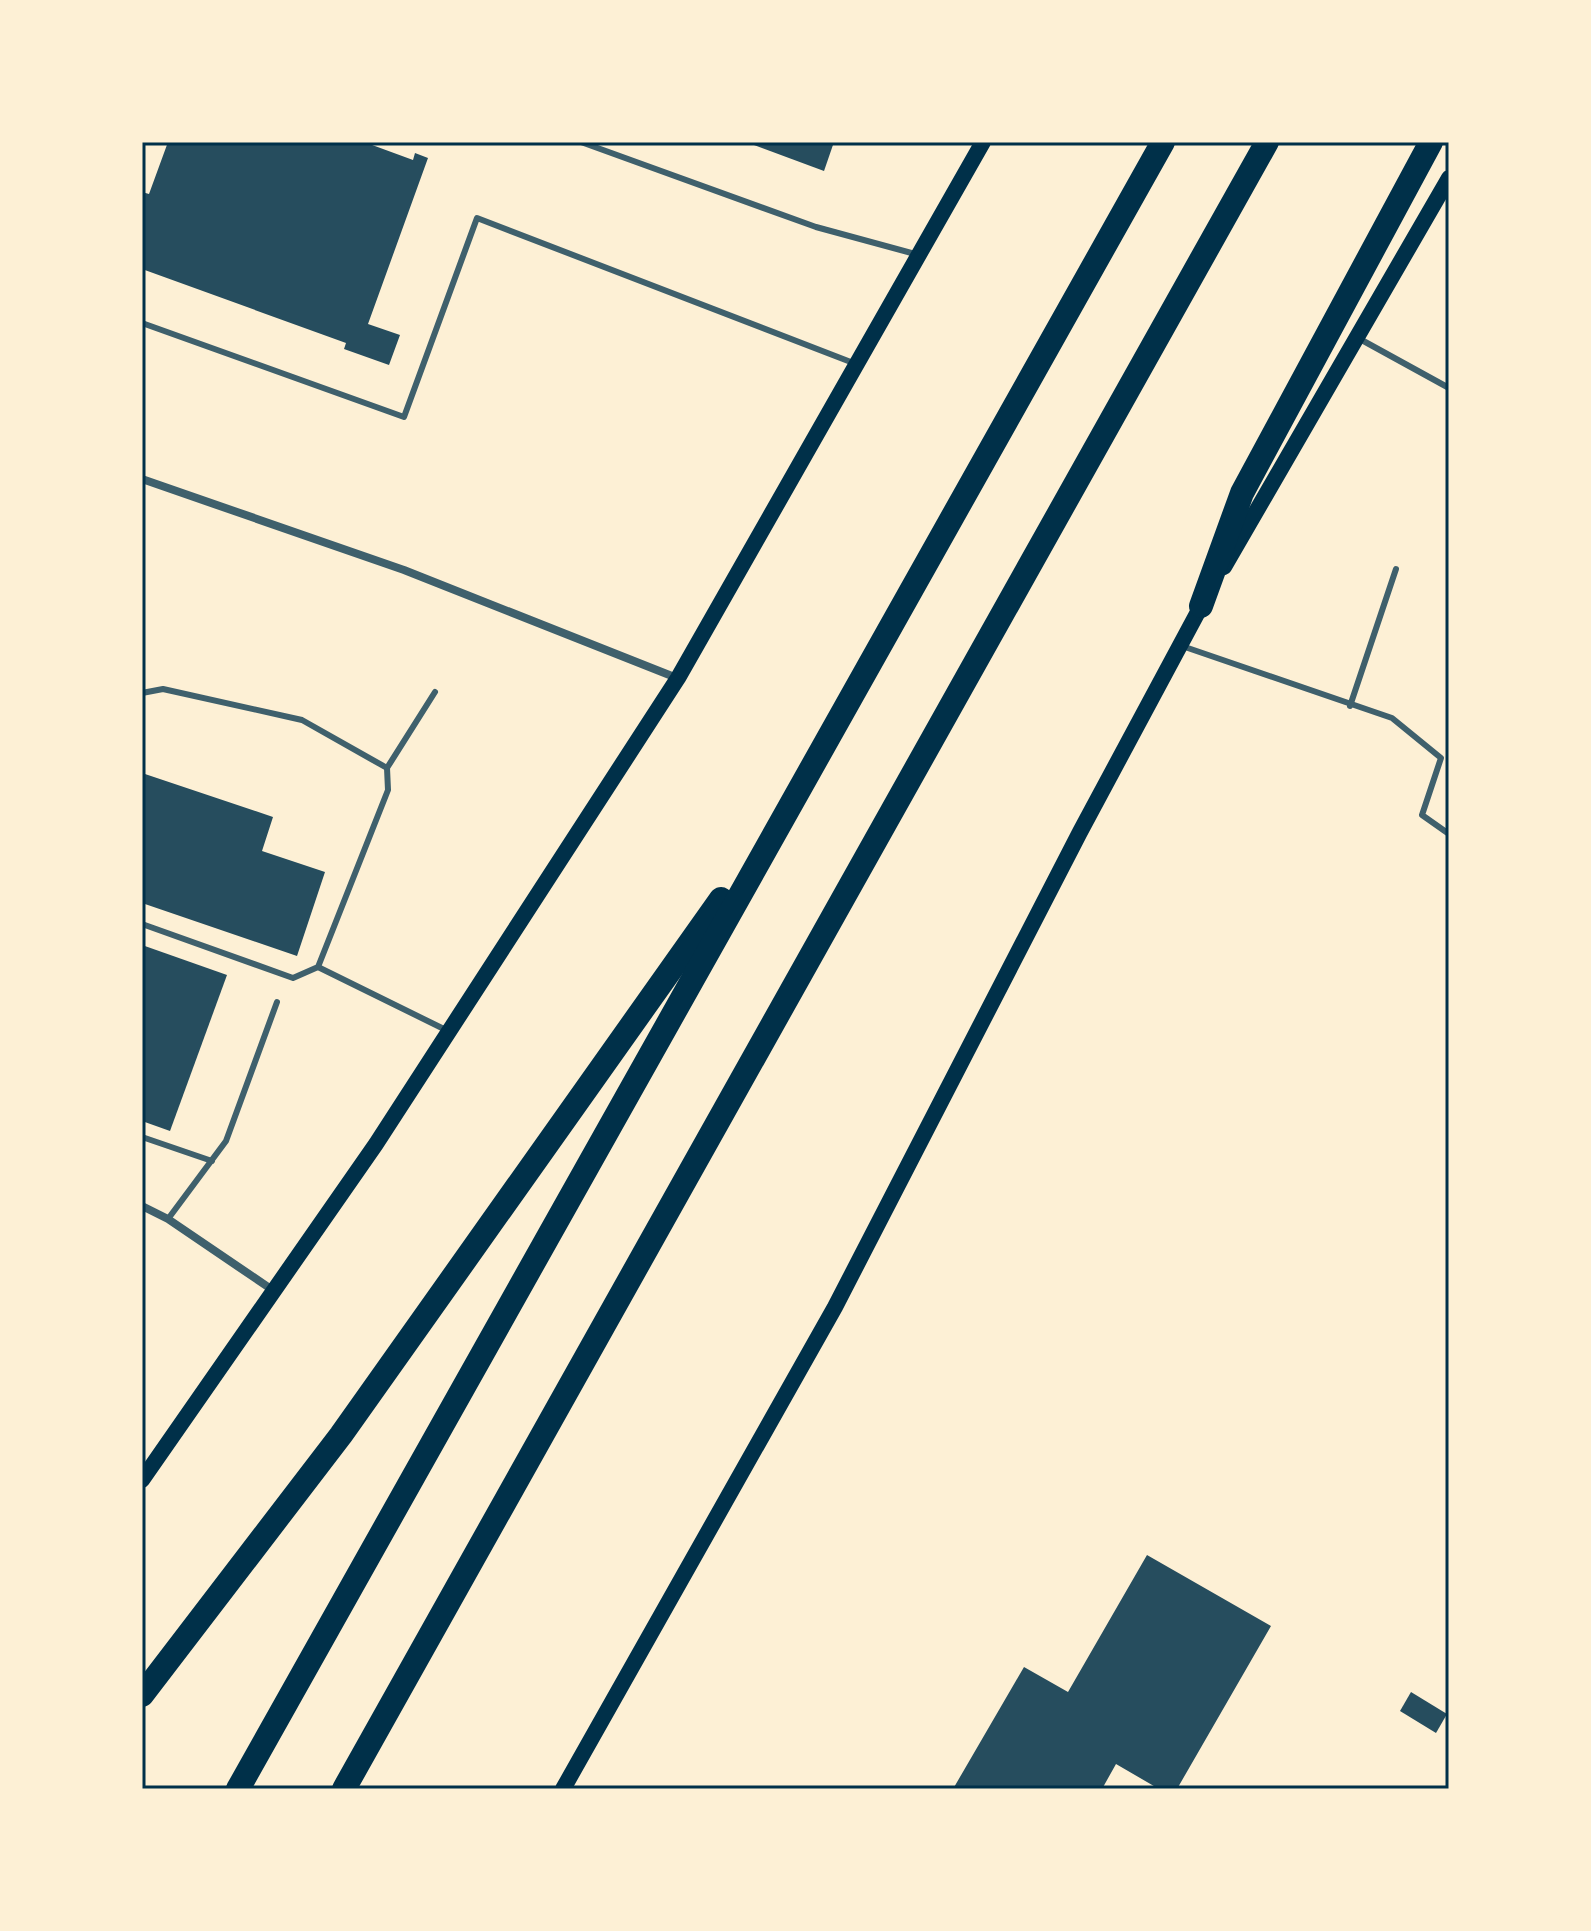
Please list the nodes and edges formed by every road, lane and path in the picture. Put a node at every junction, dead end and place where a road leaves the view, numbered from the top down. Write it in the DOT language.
graph roads {
  1 [pos="581,142"];
  2 [pos="983,142"];
  3 [pos="1163,142"];
  4 [pos="1267,142"];
  5 [pos="1431,142"];
  6 [pos="1449,178"];
  7 [pos="919,255"];
  8 [pos="142,323"];
  9 [pos="1358,338"];
  10 [pos="856,364"];
  11 [pos="1449,388"];
  12 [pos="142,479"];
  13 [pos="1396,569"];
  14 [pos="1201,606"];
  15 [pos="1179,645"];
  16 [pos="678,678"];
  17 [pos="435,692"];
  18 [pos="142,693"];
  19 [pos="1350,706"];
  20 [pos="387,768"];
  21 [pos="801,786"];
  22 [pos="1449,834"];
  23 [pos="142,924"];
  24 [pos="318,967"];
  25 [pos="277,1002"];
  26 [pos="449,1032"];
  27 [pos="142,1137"];
  28 [pos="212,1161"];
  29 [pos="142,1206"];
  30 [pos="168,1219"];
  31 [pos="274,1291"];
  32 [pos="142,1480"];
  33 [pos="142,1695"];
  34 [pos="238,1789"];
  35 [pos="344,1789"];
  36 [pos="563,1789"];
  1 -- 7 [label="lane"];
  2 -- 7 [label="main road"];
  3 -- 21 [label="highway"];
  4 -- 35 [label="highway"];
  5 -- 14 [label="highway"];
  6 -- 9 [label="main road"];
  7 -- 10 [label="main road"];
  8 -- 10 [label="lane"];
  9 -- 11 [label="lane"];
  9 -- 14 [label="main road"];
  10 -- 16 [label="main road"];
  12 -- 16 [label="street"];
  13 -- 19 [label="lane"];
  14 -- 15 [label="main road"];
  15 -- 19 [label="lane"];
  15 -- 36 [label="main road"];
  16 -- 26 [label="main road"];
  17 -- 20 [label="lane"];
  18 -- 20 [label="lane"];
  19 -- 22 [label="lane"];
  20 -- 24 [label="lane"];
  21 -- 33 [label="highway"];
  21 -- 34 [label="highway"];
  23 -- 24 [label="lane"];
  24 -- 26 [label="lane"];
  25 -- 28 [label="lane"];
  26 -- 31 [label="main road"];
  27 -- 28 [label="lane"];
  28 -- 30 [label="lane"];
  29 -- 30 [label="street"];
  30 -- 31 [label="street"];
  31 -- 32 [label="main road"];
}
